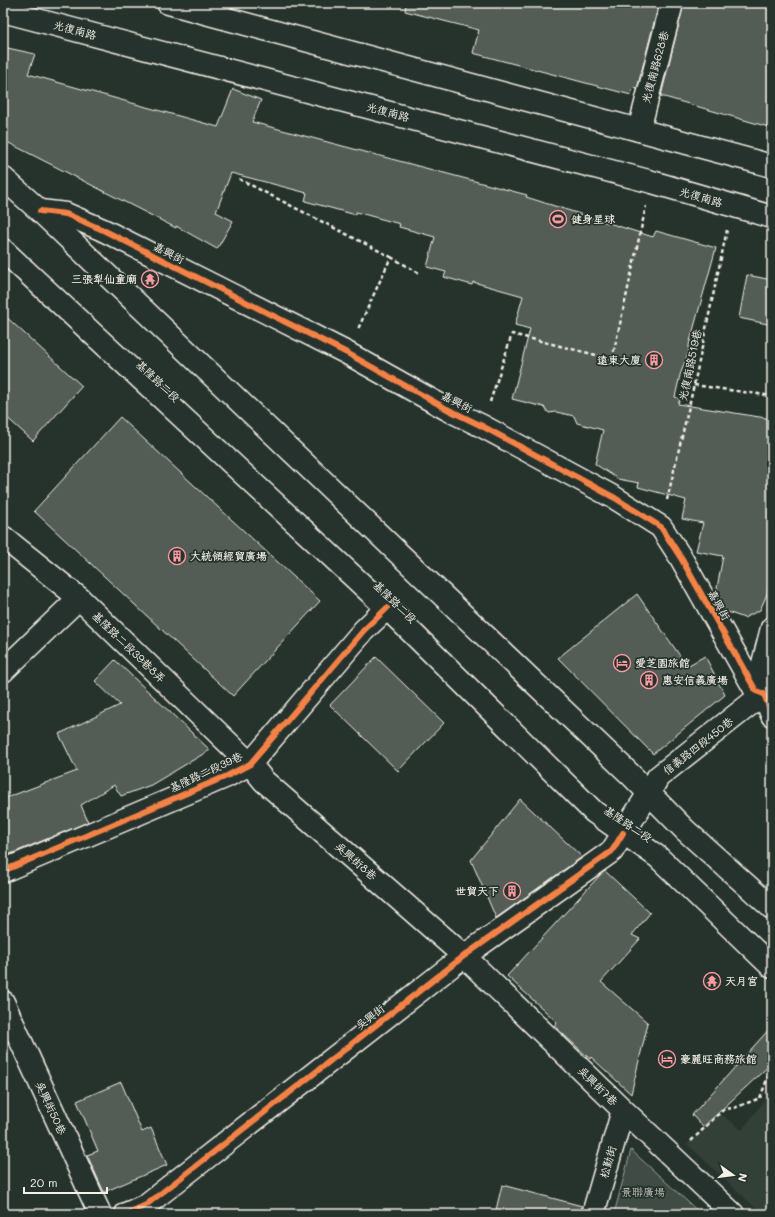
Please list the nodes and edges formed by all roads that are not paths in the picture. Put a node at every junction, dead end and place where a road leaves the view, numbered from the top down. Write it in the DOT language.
graph roads {
  1 [pos="170,3"];
  2 [pos="672,3"];
  3 [pos="3,10"];
  4 [pos="639,130"];
  5 [pos="772,166"];
  6 [pos="3,178"];
  7 [pos="40,211"];
  8 [pos="772,217"];
  9 [pos="3,250"];
  10 [pos="3,537"];
  11 [pos="79,598"];
  12 [pos="387,608"];
  13 [pos="772,628"];
  14 [pos="3,671"];
  15 [pos="764,692"];
  16 [pos="772,716"];
  17 [pos="250,764"];
  18 [pos="649,793"];
  19 [pos="623,833"];
  20 [pos="3,871"];
  21 [pos="772,908"];
  22 [pos="464,956"];
  23 [pos="772,966"];
  24 [pos="3,1003"];
  25 [pos="623,1110"];
  26 [pos="151,1209"];
  27 [pos="100,1214"];
  28 [pos="126,1214"];
  29 [pos="593,1214"];
  30 [pos="733,1214"];
  1 -- 4 [label="main road"];
  2 -- 4 [label="main road, 光復南路628巷"];
  3 -- 8 [label="main road, 光復南路"];
  4 -- 5 [label="main road"];
  6 -- 7 [label="main road"];
  7 -- 15 [label="main road, 嘉興街"];
  7 -- 18 [label="main road"];
  9 -- 12 [label="main road, 基隆路二段"];
  10 -- 11 [label="main road, 基隆路二段39巷8弄"];
  11 -- 14 [label="main road"];
  11 -- 17 [label="main road, 基隆路二段39巷8弄"];
  12 -- 17 [label="main road, 基隆路二段39巷"];
  12 -- 19 [label="main road, 基隆路二段"];
  13 -- 15 [label="main road"];
  15 -- 16 [label="main road, 嘉興街"];
  15 -- 18 [label="main road, 信義路四段450巷"];
  17 -- 20 [label="main road, 基隆路二段39巷"];
  17 -- 22 [label="main road, 吳興街8巷"];
  18 -- 19 [label="main road, 信義路四段450巷"];
  18 -- 21 [label="main road"];
  19 -- 22 [label="main road, 吳興街"];
  19 -- 23 [label="main road, 基隆路二段"];
  22 -- 25 [label="main road, 吳興街7巷"];
  22 -- 26 [label="main road, 吳興街"];
  24 -- 27 [label="main road, 吳興街50巷"];
  25 -- 29 [label="main road, 松勤街"];
  25 -- 30 [label="main road, 吳興街7巷"];
  26 -- 28 [label="main road, 吳興街"];
}
